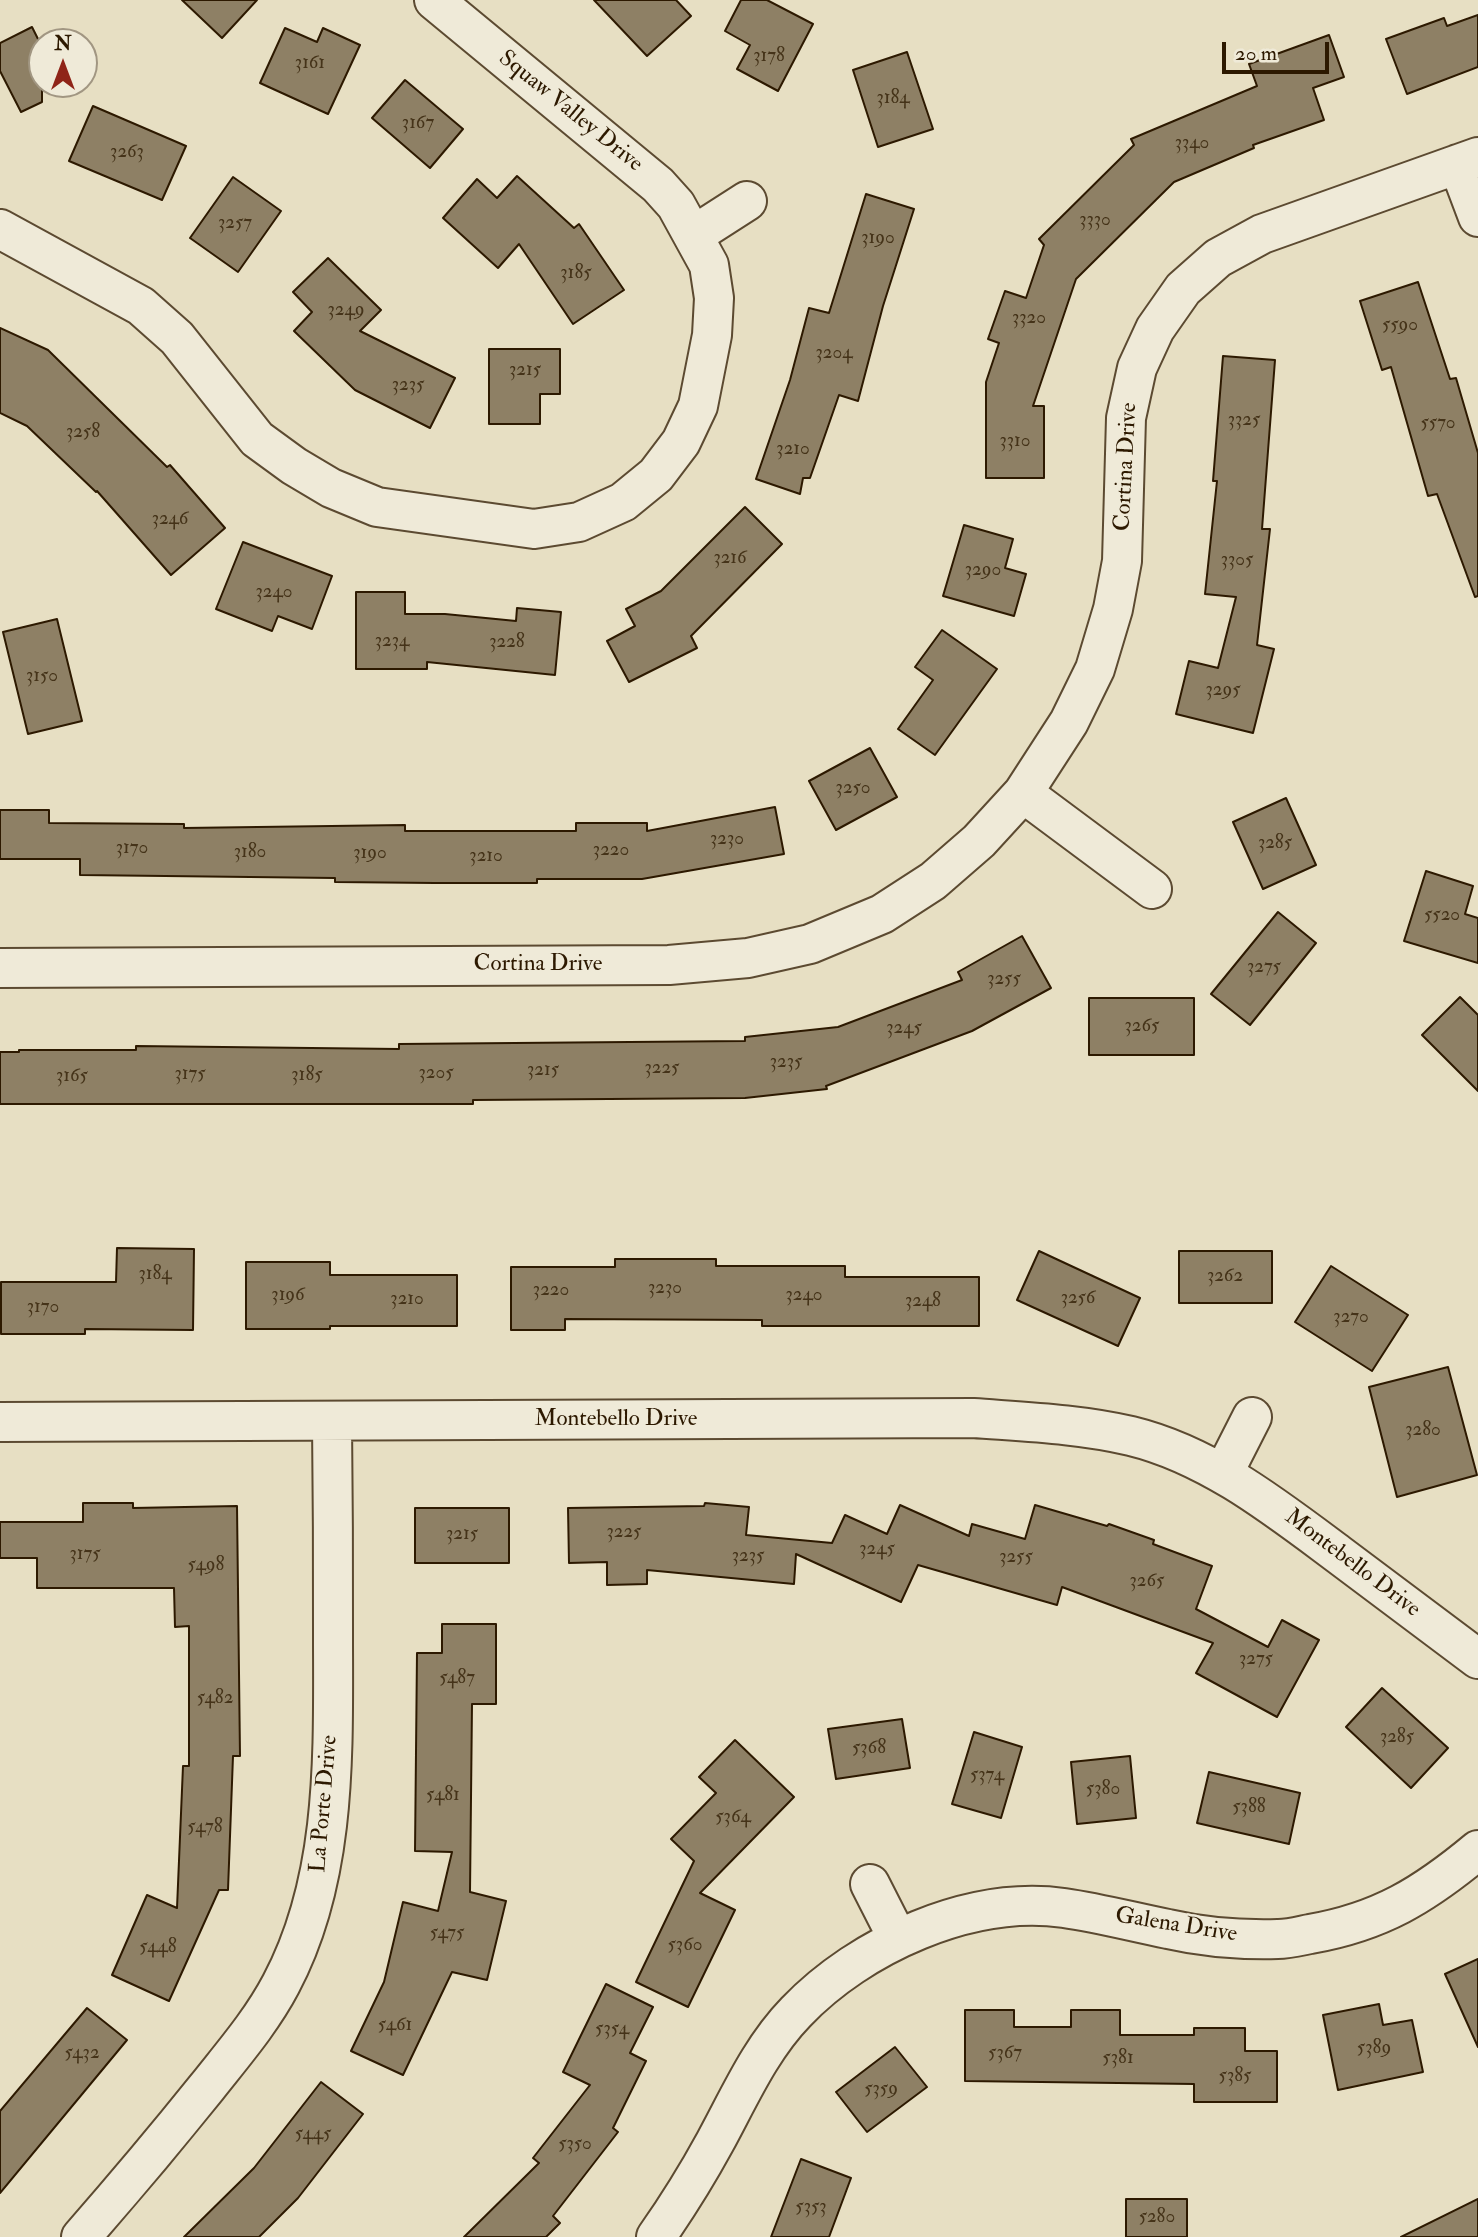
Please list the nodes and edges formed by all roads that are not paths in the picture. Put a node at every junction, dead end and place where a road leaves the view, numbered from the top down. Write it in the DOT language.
graph roads {
  1 [pos="434,0"];
  2 [pos="1468,161"];
  3 [pos="747,201"];
  4 [pos="1478,217"];
  5 [pos="0,229"];
  6 [pos="694,235"];
  7 [pos="1023,793"];
  8 [pos="1152,889"];
  9 [pos="0,968"];
  10 [pos="1252,1417"];
  11 [pos="332,1421"];
  12 [pos="0,1422"];
  13 [pos="1223,1474"];
  14 [pos="1478,1658"];
  15 [pos="1478,1850"];
  16 [pos="870,1884"];
  17 [pos="898,1940"];
  18 [pos="81,2237"];
  19 [pos="656,2237"];
  1 -- 6 [label="street, Squaw Valley Drive"];
  2 -- 4 [label="street"];
  2 -- 7 [label="street, Cortina Drive"];
  3 -- 6 [label="street"];
  5 -- 6 [label="street, Squaw Valley Drive"];
  7 -- 8 [label="street"];
  7 -- 9 [label="street, Cortina Drive"];
  10 -- 13 [label="street"];
  11 -- 12 [label="street, Montebello Drive"];
  11 -- 13 [label="street, Montebello Drive"];
  11 -- 18 [label="street, La Porte Drive"];
  13 -- 14 [label="street, Montebello Drive"];
  15 -- 17 [label="street, Galena Drive"];
  16 -- 17 [label="street"];
  17 -- 19 [label="street, Galena Drive"];
}
